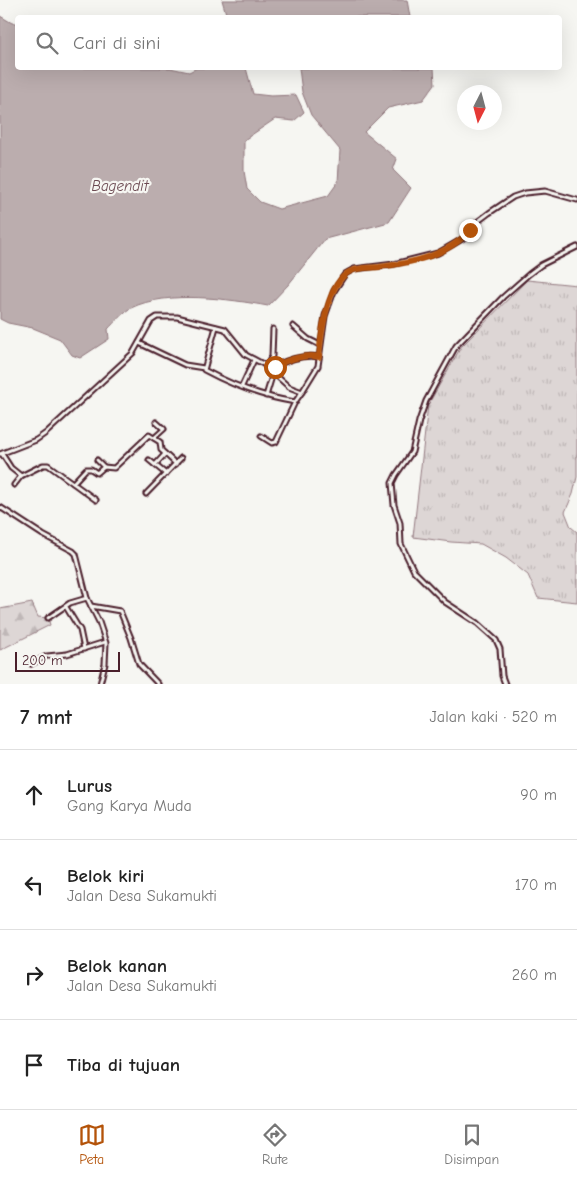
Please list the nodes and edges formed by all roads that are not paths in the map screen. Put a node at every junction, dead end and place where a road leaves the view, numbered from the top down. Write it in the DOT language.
graph roads {
  1 [pos="577,200"];
  2 [pos="577,247"];
  3 [pos="216,326"];
  4 [pos="293,326"];
  5 [pos="273,329"];
  6 [pos="139,344"];
  7 [pos="320,345"];
  8 [pos="319,357"];
  9 [pos="254,360"];
  10 [pos="266,366"];
  11 [pos="204,368"];
  12 [pos="272,372"];
  13 [pos="242,386"];
  14 [pos="302,392"];
  15 [pos="266,396"];
  16 [pos="295,402"];
  17 [pos="156,422"];
  18 [pos="261,436"];
  19 [pos="154,438"];
  20 [pos="1,454"];
  21 [pos="165,454"];
  22 [pos="181,458"];
  23 [pos="97,460"];
  24 [pos="150,460"];
  25 [pos="176,464"];
  26 [pos="155,465"];
  27 [pos="104,467"];
  28 [pos="166,474"];
  29 [pos="21,476"];
  30 [pos="73,483"];
  31 [pos="14,485"];
  32 [pos="146,494"];
  33 [pos="96,500"];
  34 [pos="0,506"];
  35 [pos="87,598"];
  36 [pos="66,606"];
  37 [pos="90,606"];
  38 [pos="48,618"];
  39 [pos="105,642"];
  40 [pos="84,648"];
  41 [pos="32,664"];
  42 [pos="100,684"];
  43 [pos="158,684"];
  44 [pos="505,684"];
  1 -- 7 [label="street"];
  2 -- 44 [label="street"];
  3 -- 6 [label="street"];
  3 -- 9 [label="street"];
  3 -- 11 [label="street"];
  4 -- 7 [label="street"];
  5 -- 10 [label="street"];
  6 -- 11 [label="street"];
  6 -- 20 [label="street"];
  7 -- 8 [label="street"];
  8 -- 12 [label="street"];
  8 -- 14 [label="street"];
  9 -- 10 [label="street"];
  9 -- 13 [label="street"];
  10 -- 12 [label="street"];
  11 -- 13 [label="street"];
  12 -- 14 [label="street"];
  12 -- 15 [label="street"];
  13 -- 15 [label="street"];
  14 -- 16 [label="street"];
  15 -- 16 [label="street"];
  16 -- 18 [label="street"];
  17 -- 19 [label="street"];
  19 -- 21 [label="street"];
  19 -- 27 [label="street"];
  20 -- 29 [label="street"];
  21 -- 25 [label="street"];
  21 -- 26 [label="street"];
  22 -- 25 [label="street"];
  23 -- 27 [label="street"];
  24 -- 26 [label="street"];
  25 -- 28 [label="street"];
  26 -- 28 [label="street"];
  27 -- 30 [label="street"];
  28 -- 32 [label="street"];
  29 -- 30 [label="street"];
  29 -- 31 [label="street"];
  30 -- 33 [label="street"];
  34 -- 35 [label="street"];
  35 -- 36 [label="street"];
  35 -- 37 [label="street"];
  36 -- 38 [label="street"];
  36 -- 40 [label="street"];
  37 -- 39 [label="street"];
  37 -- 43 [label="street"];
  39 -- 40 [label="street"];
  39 -- 42 [label="street"];
  40 -- 41 [label="street"];
}
